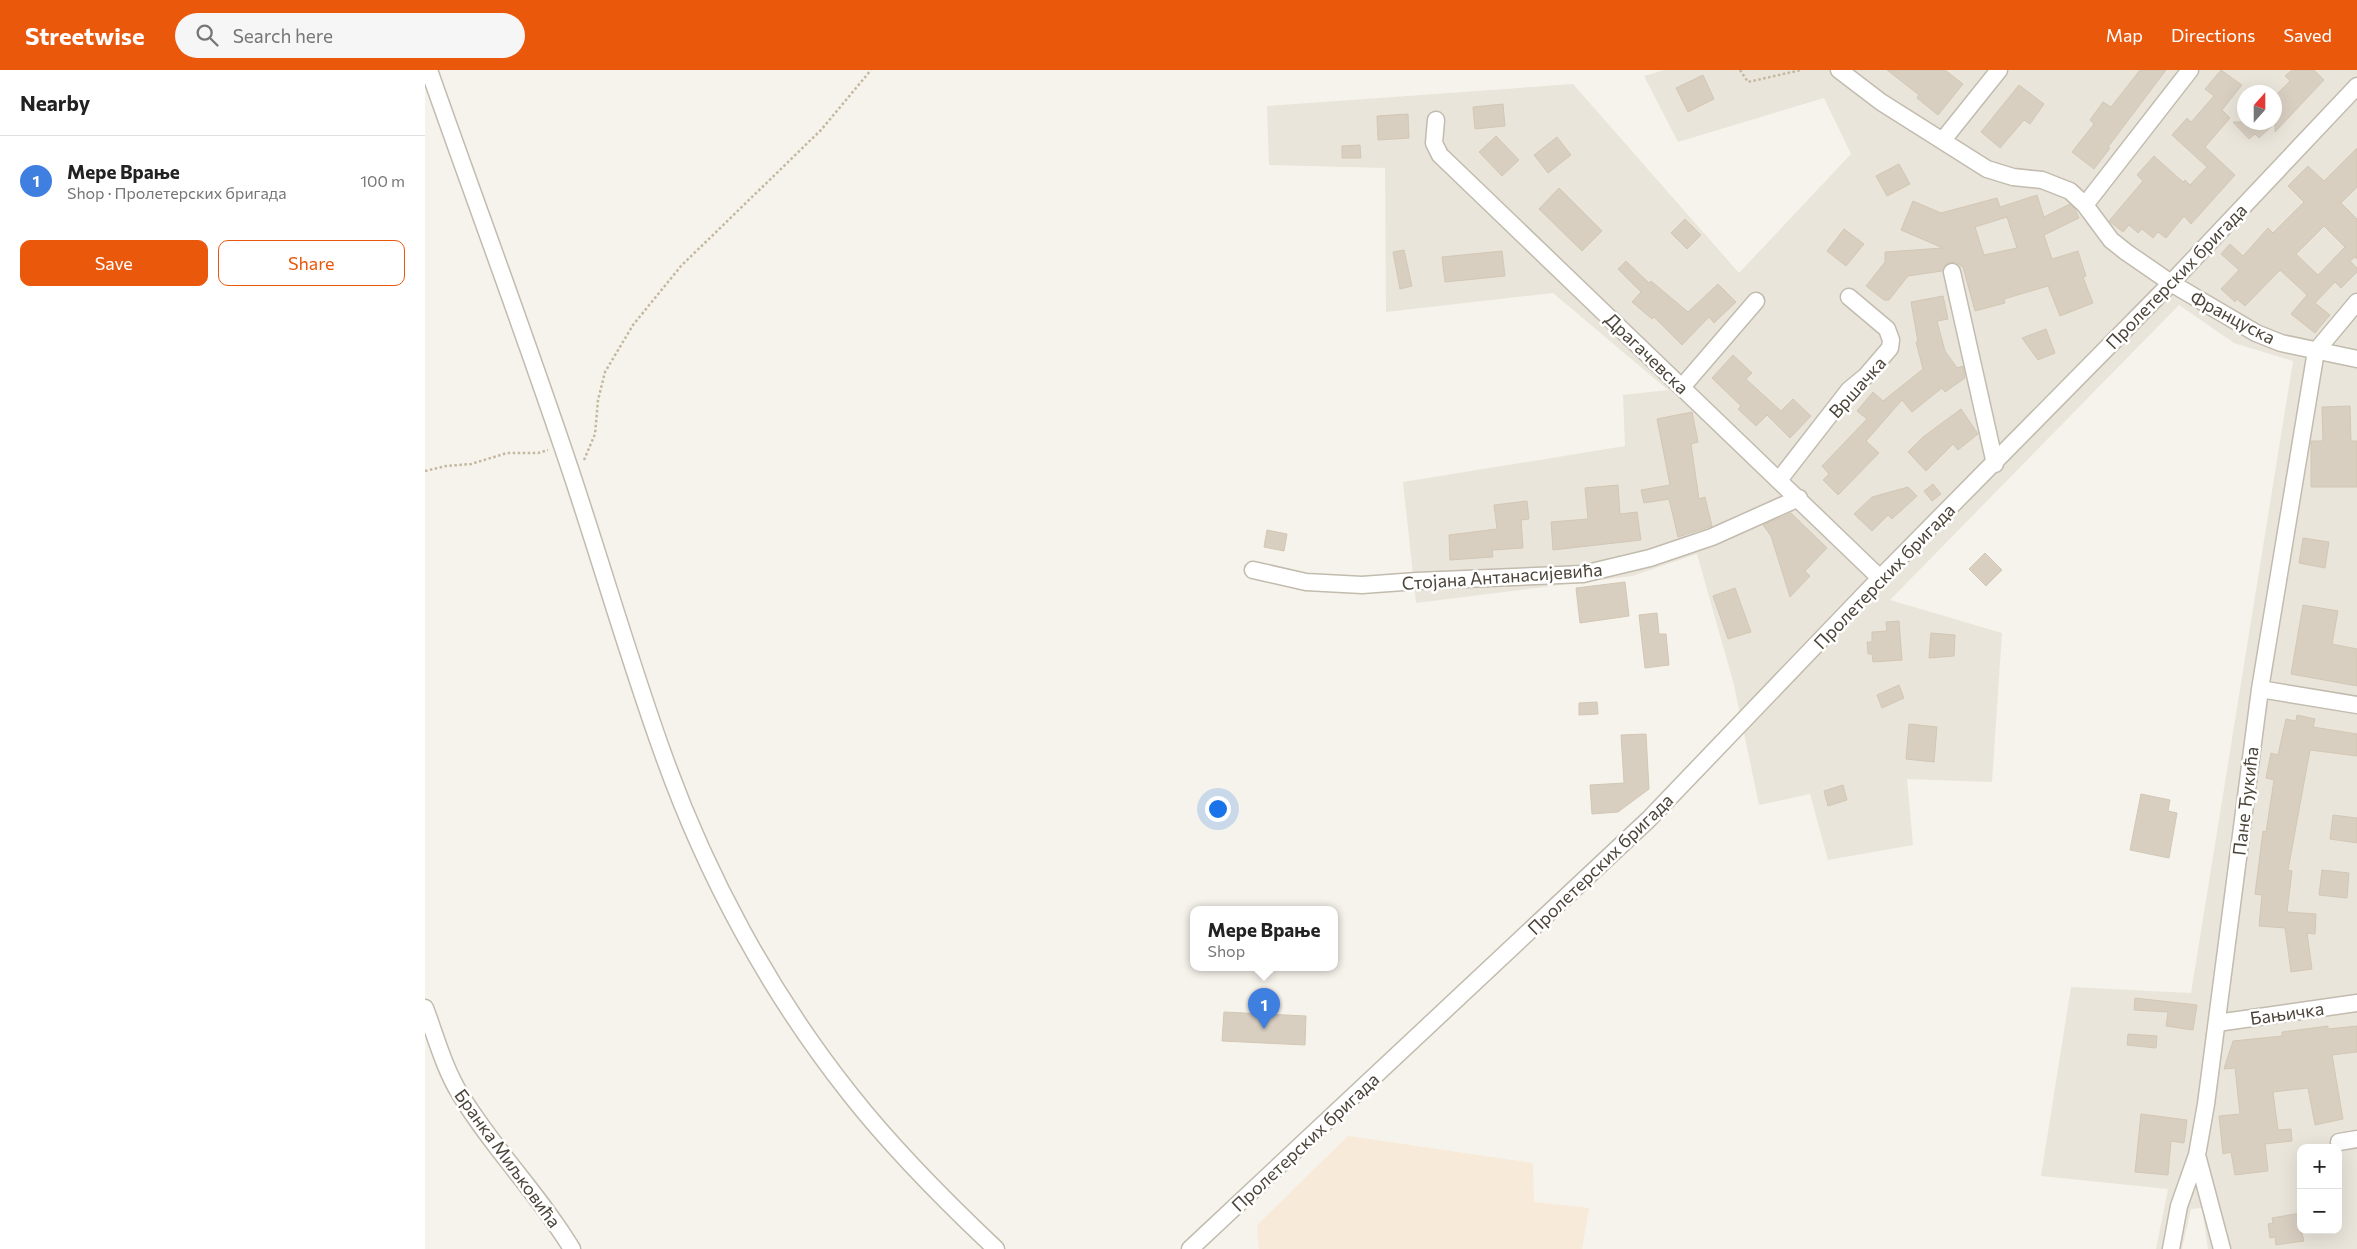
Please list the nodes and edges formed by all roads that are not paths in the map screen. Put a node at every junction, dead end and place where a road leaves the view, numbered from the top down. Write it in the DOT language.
graph roads {
  1 [pos="429,70"];
  2 [pos="1839,70"];
  3 [pos="1999,70"];
  4 [pos="2189,70"];
  5 [pos="2357,86"];
  6 [pos="1436,120"];
  7 [pos="1943,140"];
  8 [pos="2085,205"];
  9 [pos="1952,272"];
  10 [pos="2171,283"];
  11 [pos="1849,297"];
  12 [pos="1756,301"];
  13 [pos="2357,302"];
  14 [pos="2316,352"];
  15 [pos="2357,358"];
  16 [pos="1682,387"];
  17 [pos="1995,464"];
  18 [pos="1779,480"];
  19 [pos="1799,498"];
  20 [pos="1253,570"];
  21 [pos="1880,578"];
  22 [pos="2260,689"];
  23 [pos="2357,705"];
  24 [pos="2357,1003"];
  25 [pos="425,1008"];
  26 [pos="2217,1023"];
  27 [pos="2357,1139"];
  28 [pos="2339,1142"];
  29 [pos="2197,1155"];
  30 [pos="2183,1192"];
  31 [pos="2209,1198"];
  32 [pos="572,1249"];
  33 [pos="996,1249"];
  34 [pos="1190,1249"];
  35 [pos="2171,1249"];
  36 [pos="2222,1249"];
  1 -- 33 [label="street"];
  2 -- 7 [label="street, Француска"];
  3 -- 7 [label="street"];
  4 -- 8 [label="street"];
  5 -- 10 [label="street, Пролетерских бригада"];
  6 -- 16 [label="street, Драгачевска"];
  7 -- 8 [label="street, Француска"];
  8 -- 10 [label="street, Француска"];
  9 -- 17 [label="street"];
  10 -- 14 [label="street, Француска"];
  10 -- 17 [label="street, Пролетерских бригада"];
  11 -- 18 [label="street, Вршачка"];
  12 -- 16 [label="street"];
  13 -- 14 [label="street"];
  14 -- 15 [label="street, Француска"];
  14 -- 22 [label="street, Пане Ђукића"];
  16 -- 18 [label="street, Драгачевска"];
  17 -- 21 [label="street, Пролетерских бригада"];
  18 -- 19 [label="street, Драгачевска"];
  19 -- 20 [label="street, Стојана Антанасијевића"];
  19 -- 21 [label="street, Драгачевска"];
  21 -- 34 [label="street, Пролетерских бригада"];
  22 -- 23 [label="street"];
  22 -- 26 [label="street, Пане Ђукића"];
  24 -- 26 [label="street, Бањичка"];
  25 -- 32 [label="street, Бранка Миљковића"];
  26 -- 29 [label="street, Пане Ђукића"];
  27 -- 28 [label="street"];
  29 -- 30 [label="street"];
  29 -- 31 [label="street, Пане Ђукића"];
  30 -- 31 [label="street"];
  30 -- 35 [label="street"];
  31 -- 36 [label="street, Пане Ђукића"];
}
